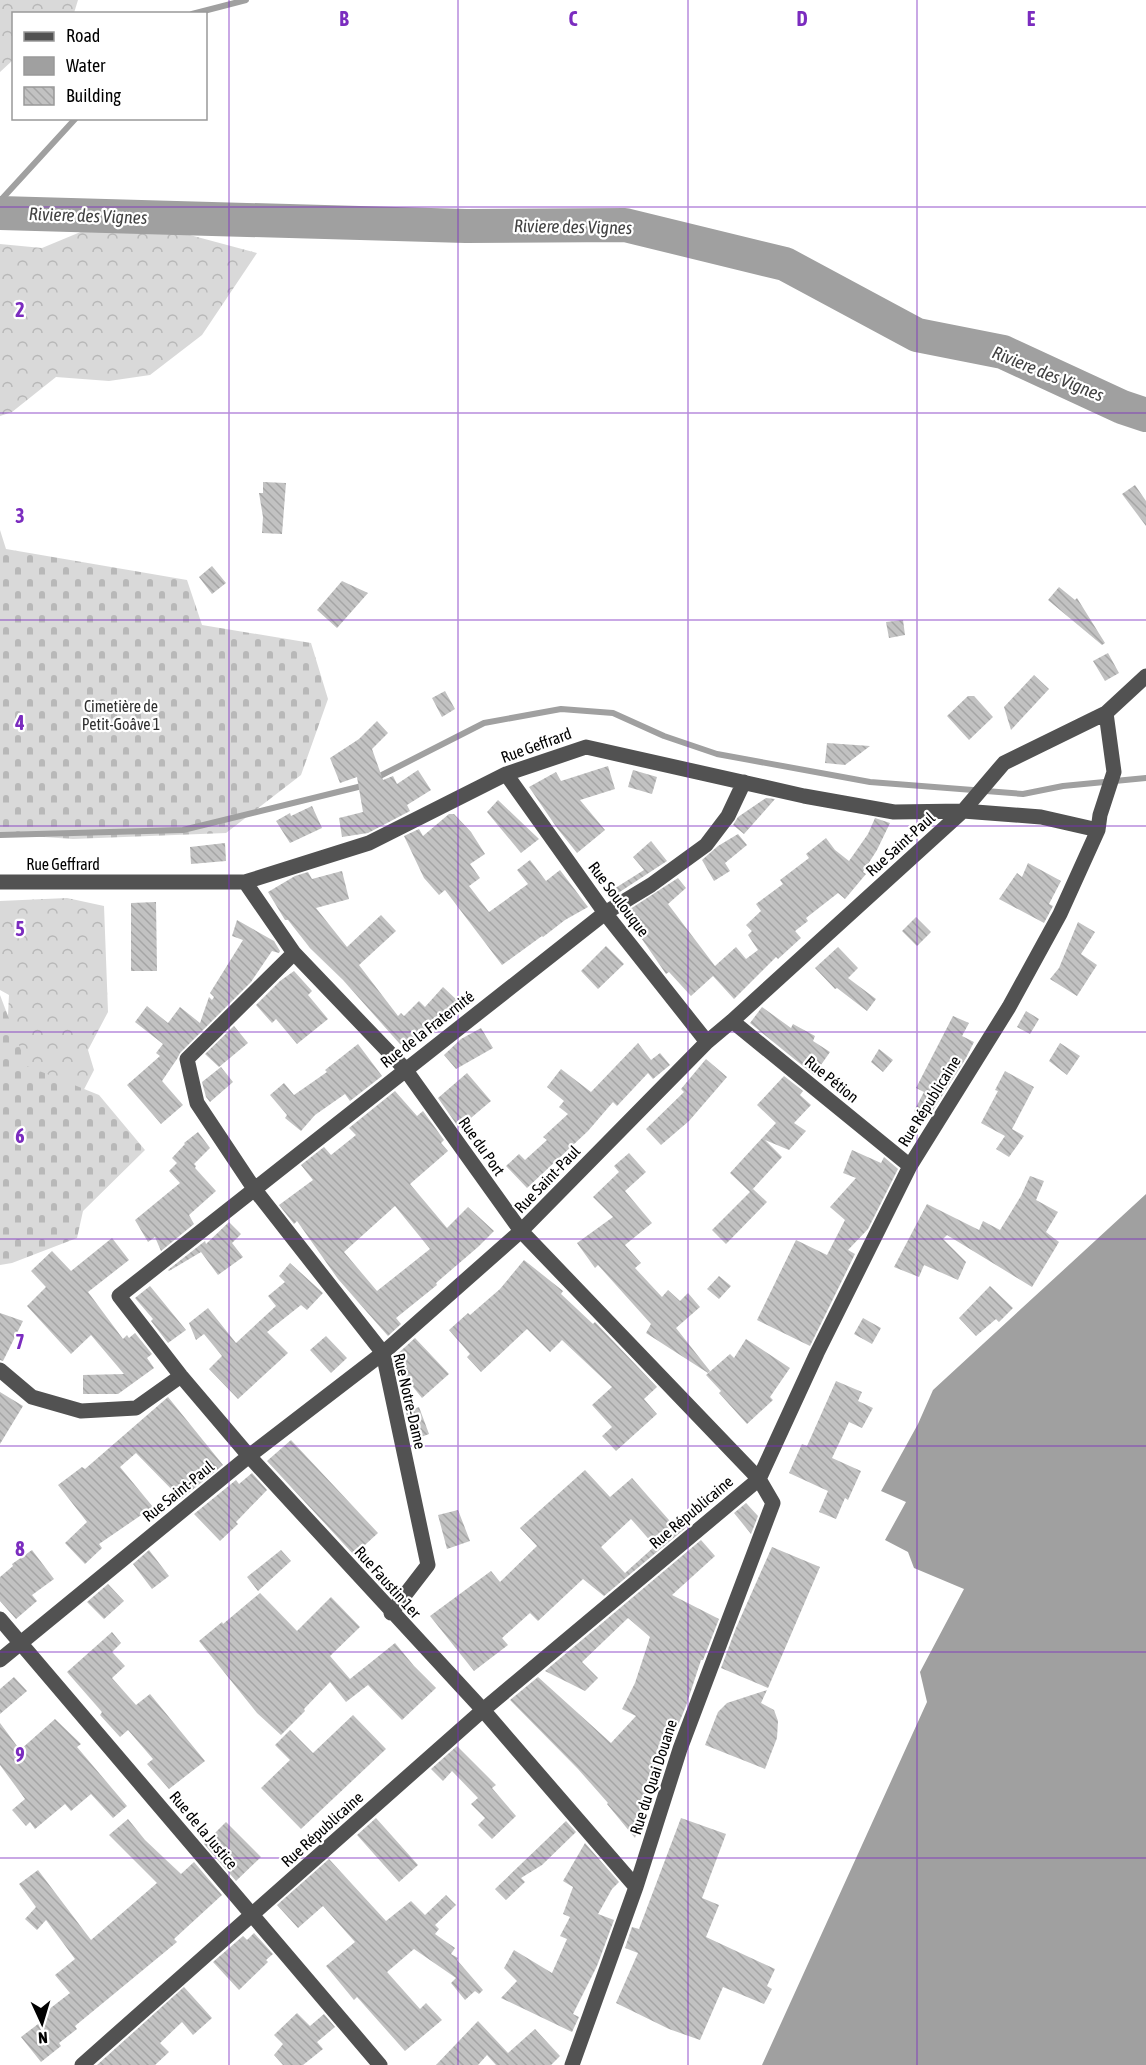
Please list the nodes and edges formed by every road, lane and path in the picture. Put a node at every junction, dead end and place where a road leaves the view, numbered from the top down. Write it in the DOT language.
graph roads {
  1 [pos="1146,676"];
  2 [pos="1106,713"];
  3 [pos="506,774"];
  4 [pos="744,782"];
  5 [pos="963,811"];
  6 [pos="1099,822"];
  7 [pos="0,882"];
  8 [pos="245,882"];
  9 [pos="605,913"];
  10 [pos="294,953"];
  11 [pos="732,1021"];
  12 [pos="707,1042"];
  13 [pos="405,1069"];
  14 [pos="910,1166"];
  15 [pos="255,1190"];
  16 [pos="521,1232"];
  17 [pos="119,1296"];
  18 [pos="383,1353"];
  19 [pos="0,1370"];
  20 [pos="181,1376"];
  21 [pos="249,1456"];
  22 [pos="759,1479"];
  23 [pos="773,1503"];
  24 [pos="391,1612"];
  25 [pos="0,1619"];
  26 [pos="21,1643"];
  27 [pos="0,1660"];
  28 [pos="483,1710"];
  29 [pos="636,1887"];
  30 [pos="252,1915"];
  31 [pos="82,2065"];
  32 [pos="380,2065"];
  33 [pos="572,2065"];
  1 -- 2 [label="street, Rue Saint-Paul"];
  2 -- 5 [label="street, Rue Saint-Paul"];
  2 -- 6 [label="street, Rue Républicaine"];
  3 -- 4 [label="street, Rue Geffrard"];
  3 -- 8 [label="street, Rue Geffrard"];
  3 -- 9 [label="street, Rue Soulouque"];
  4 -- 5 [label="street, Rue Geffrard"];
  4 -- 9 [label="street, Rue de la Fraternité"];
  5 -- 6 [label="street, Rue Geffrard"];
  5 -- 11 [label="street, Rue Saint-Paul"];
  6 -- 14 [label="street, Rue Républicaine"];
  7 -- 8 [label="street, Rue Geffrard"];
  8 -- 10 [label="street, Rue du Port"];
  9 -- 12 [label="street, Rue Soulouque"];
  9 -- 13 [label="street, Rue de la Fraternité"];
  10 -- 13 [label="street, Rue du Port"];
  10 -- 15 [label="street, Rue Notre-Dame"];
  11 -- 12 [label="street, Rue Saint-Paul"];
  11 -- 14 [label="street, Rue Pétion"];
  12 -- 16 [label="street, Rue Saint-Paul"];
  13 -- 15 [label="street, Rue de la Fraternité"];
  13 -- 16 [label="street, Rue du Port"];
  14 -- 22 [label="street, Rue Républicaine"];
  15 -- 17 [label="street, Rue de la Fraternité"];
  15 -- 18 [label="street, Rue Notre-Dame"];
  16 -- 18 [label="street, Rue Saint-Paul"];
  16 -- 22 [label="street, Rue du Port"];
  17 -- 20 [label="street, Rue Faustin 1er"];
  18 -- 21 [label="street, Rue Saint-Paul"];
  18 -- 24 [label="street, Rue Notre-Dame"];
  19 -- 20 [label="street"];
  20 -- 21 [label="street, Rue Faustin 1er"];
  21 -- 24 [label="street, Rue Faustin 1er"];
  21 -- 26 [label="street, Rue Saint-Paul"];
  22 -- 23 [label="street, Rue du Port"];
  22 -- 28 [label="street, Rue Républicaine"];
  23 -- 29 [label="street, Rue du Quai Douane"];
  24 -- 28 [label="street, Rue Faustin 1er"];
  25 -- 26 [label="street, Rue de la Justice"];
  26 -- 27 [label="street, Rue Saint-Paul"];
  26 -- 30 [label="street, Rue de la Justice"];
  28 -- 29 [label="street, Rue Faustin 1er"];
  28 -- 30 [label="street, Rue Républicaine"];
  29 -- 33 [label="street, Rue du Quai Douane"];
  30 -- 31 [label="street, Rue Républicaine"];
  30 -- 32 [label="street, Rue de la Justice"];
}
